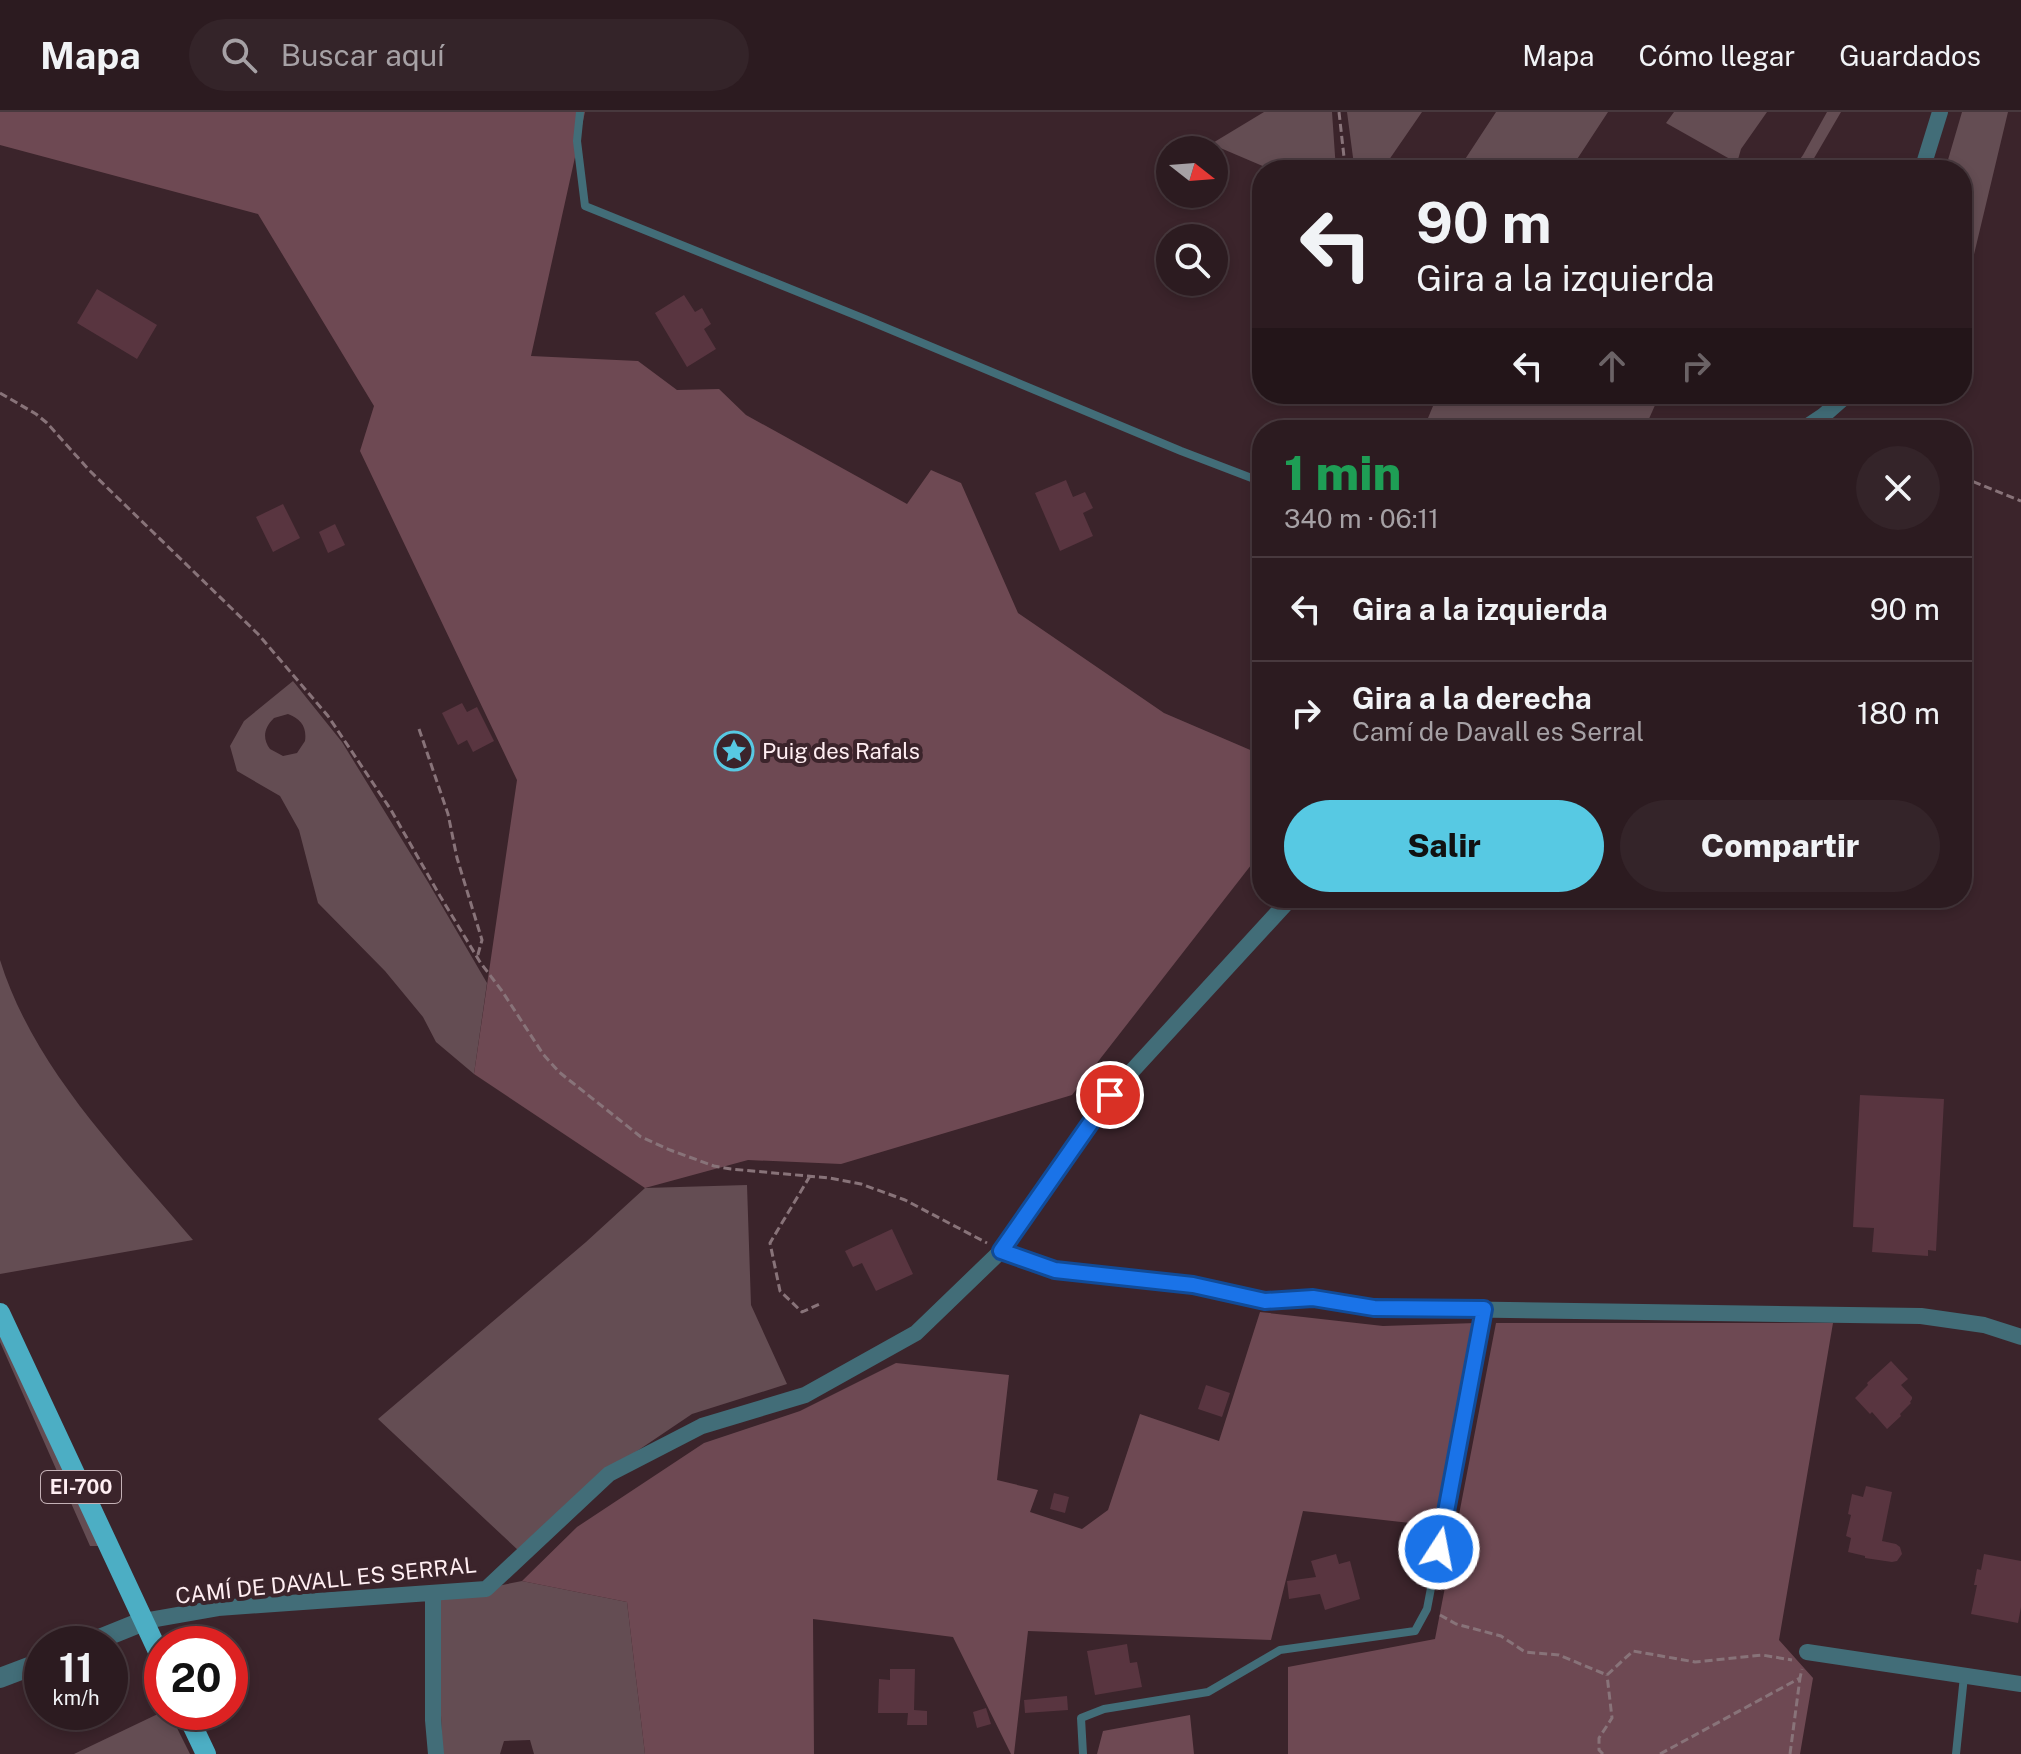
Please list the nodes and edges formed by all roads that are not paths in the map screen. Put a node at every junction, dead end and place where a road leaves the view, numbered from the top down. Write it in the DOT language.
graph roads {
  1 [pos="580,112"];
  2 [pos="1940,112"];
  3 [pos="1925,160"];
  4 [pos="1837,404"];
  5 [pos="1817,420"];
  6 [pos="1252,478"];
  7 [pos="1282,908"];
  8 [pos="1001,1251"];
  9 [pos="1484,1309"];
  10 [pos="0,1313"];
  11 [pos="2021,1337"];
  12 [pos="433,1593"];
  13 [pos="144,1621"];
  14 [pos="146,1626"];
  15 [pos="128,1627"];
  16 [pos="1806,1657"];
  17 [pos="24,1669"];
  18 [pos="1964,1675"];
  19 [pos="0,1678"];
  20 [pos="2021,1684"];
  21 [pos="195,1730"];
  22 [pos="206,1754"];
  23 [pos="436,1754"];
  24 [pos="1083,1754"];
  25 [pos="1956,1754"];
  1 -- 6 [label="lane"];
  2 -- 3 [label="street"];
  4 -- 5 [label="street"];
  7 -- 8 [label="street, CAMÍ DE DAVALL ES SERRAL"];
  8 -- 9 [label="street"];
  8 -- 12 [label="street, CAMÍ DE DAVALL ES SERRAL"];
  9 -- 11 [label="street"];
  9 -- 24 [label="lane"];
  10 -- 13 [label="main road, EI-700"];
  12 -- 13 [label="street, CAMÍ DE DAVALL ES SERRAL"];
  12 -- 23 [label="street"];
  13 -- 14 [label="main road, EI-700"];
  13 -- 15 [label="street"];
  16 -- 18 [label="street"];
  17 -- 19 [label="street"];
  18 -- 20 [label="street"];
  18 -- 25 [label="lane"];
  21 -- 22 [label="main road"];
}
